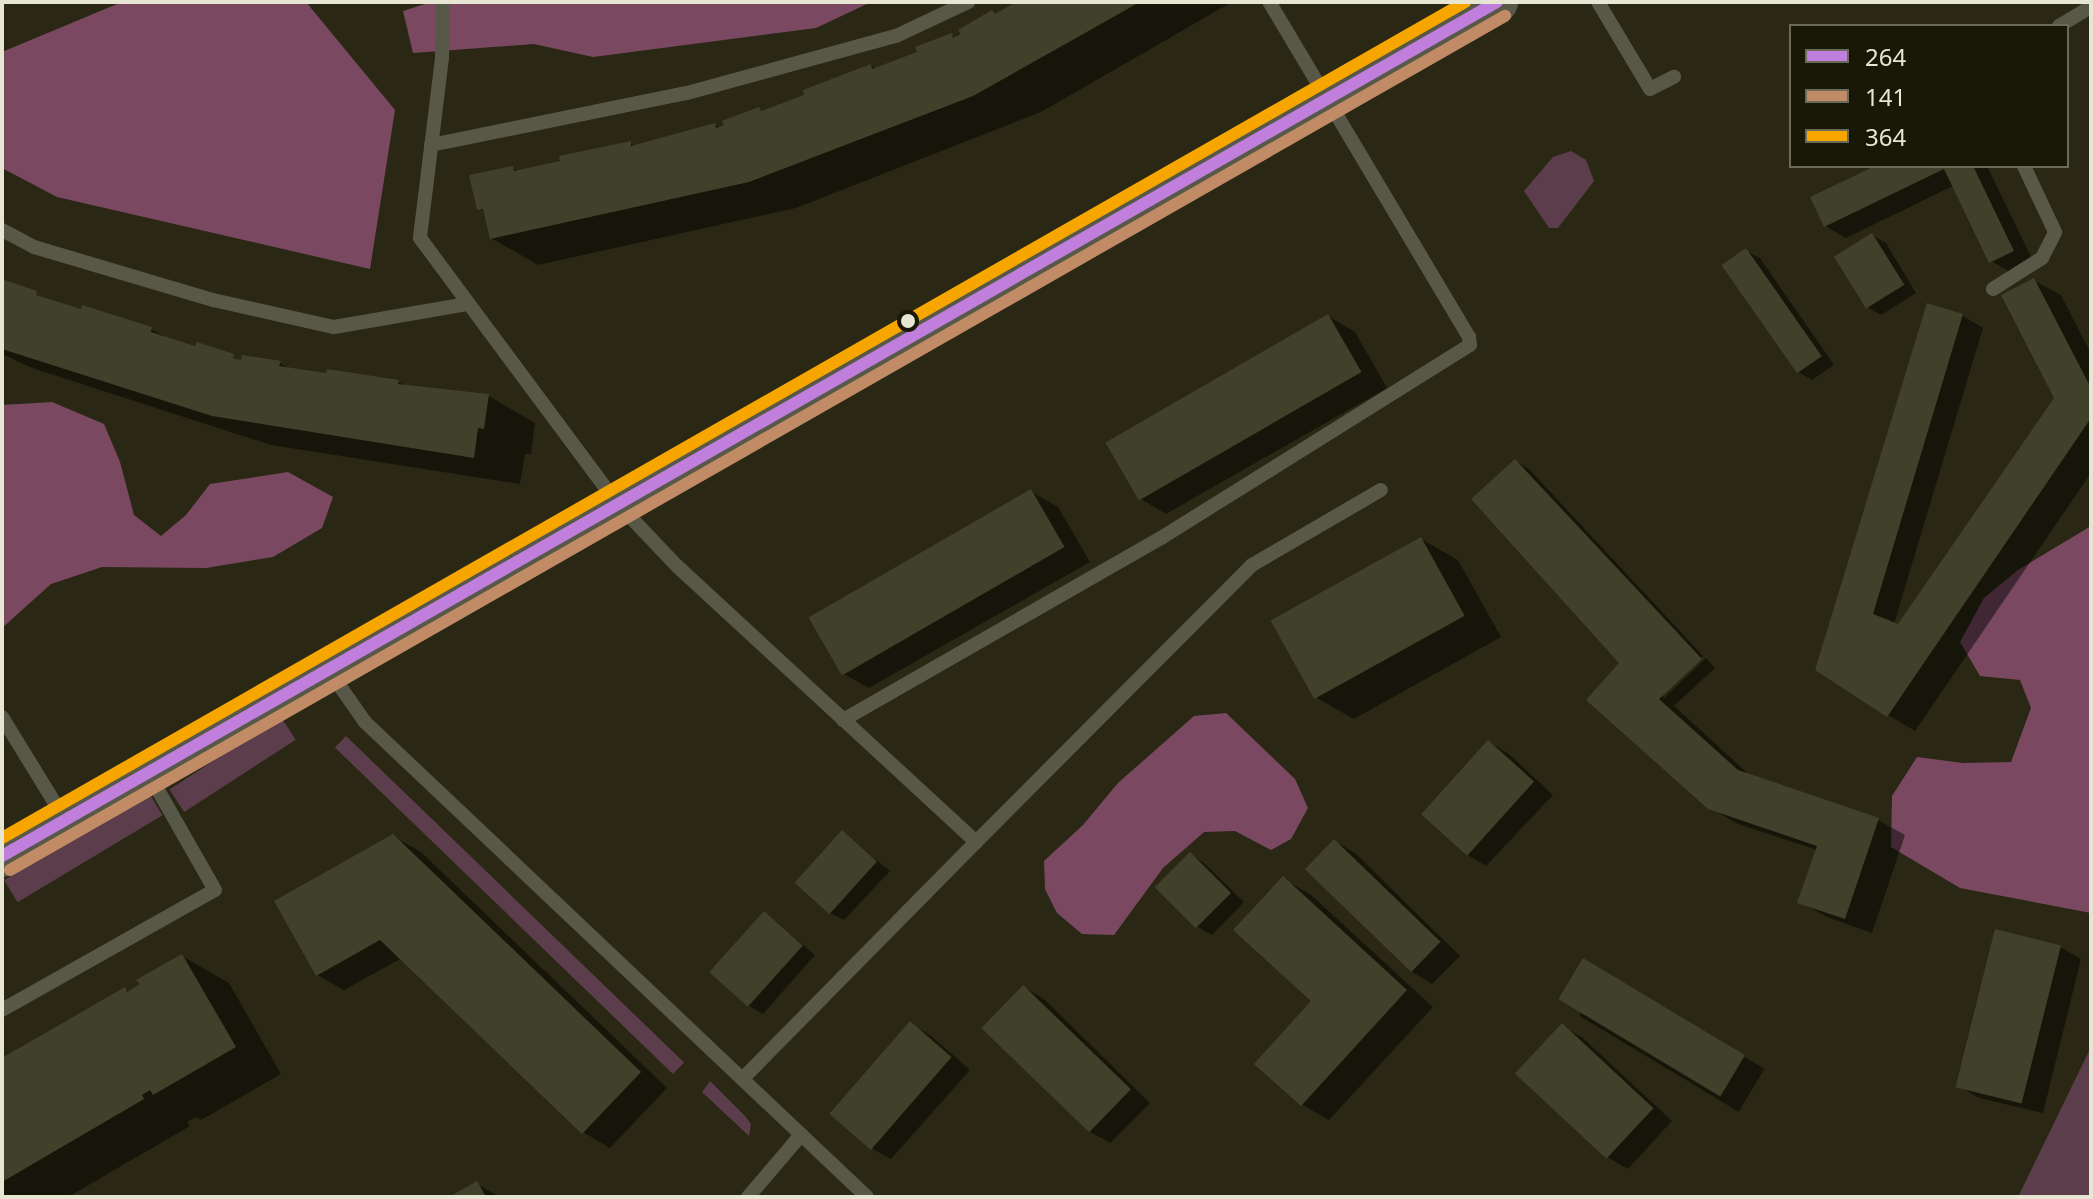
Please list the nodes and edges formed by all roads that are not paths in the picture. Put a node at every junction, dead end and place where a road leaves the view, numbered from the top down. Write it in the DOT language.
graph roads {
  1 [pos="443,2"];
  2 [pos="968,2"];
  3 [pos="1269,2"];
  4 [pos="1497,2"];
  5 [pos="1598,2"];
  6 [pos="2091,7"];
  7 [pos="2062,24"];
  8 [pos="1674,77"];
  9 [pos="1329,99"];
  10 [pos="431,145"];
  11 [pos="2025,168"];
  12 [pos="2,230"];
  13 [pos="1993,289"];
  14 [pos="467,304"];
  15 [pos="1381,490"];
  16 [pos="617,503"];
  17 [pos="328,669"];
  18 [pos="2,717"];
  19 [pos="843,720"];
  20 [pos="148,772"];
  21 [pos="65,820"];
  22 [pos="976,842"];
  23 [pos="2,856"];
  24 [pos="2,1010"];
  25 [pos="742,1079"];
  26 [pos="801,1135"];
  27 [pos="748,1197"];
  28 [pos="867,1197"];
  1 -- 10 [label="lane"];
  2 -- 10 [label="lane"];
  3 -- 9 [label="lane"];
  4 -- 9 [label="main road"];
  5 -- 8 [label="lane"];
  6 -- 7 [label="lane"];
  9 -- 16 [label="main road"];
  9 -- 19 [label="lane"];
  10 -- 14 [label="lane"];
  11 -- 13 [label="lane"];
  12 -- 14 [label="lane"];
  14 -- 16 [label="lane"];
  15 -- 22 [label="lane"];
  16 -- 17 [label="main road"];
  16 -- 19 [label="lane"];
  17 -- 20 [label="main road"];
  17 -- 25 [label="lane"];
  18 -- 21 [label="lane"];
  19 -- 22 [label="lane"];
  20 -- 21 [label="main road"];
  20 -- 24 [label="lane"];
  21 -- 23 [label="main road"];
  22 -- 25 [label="lane"];
  25 -- 26 [label="lane"];
  26 -- 27 [label="lane"];
  26 -- 28 [label="lane"];
}
